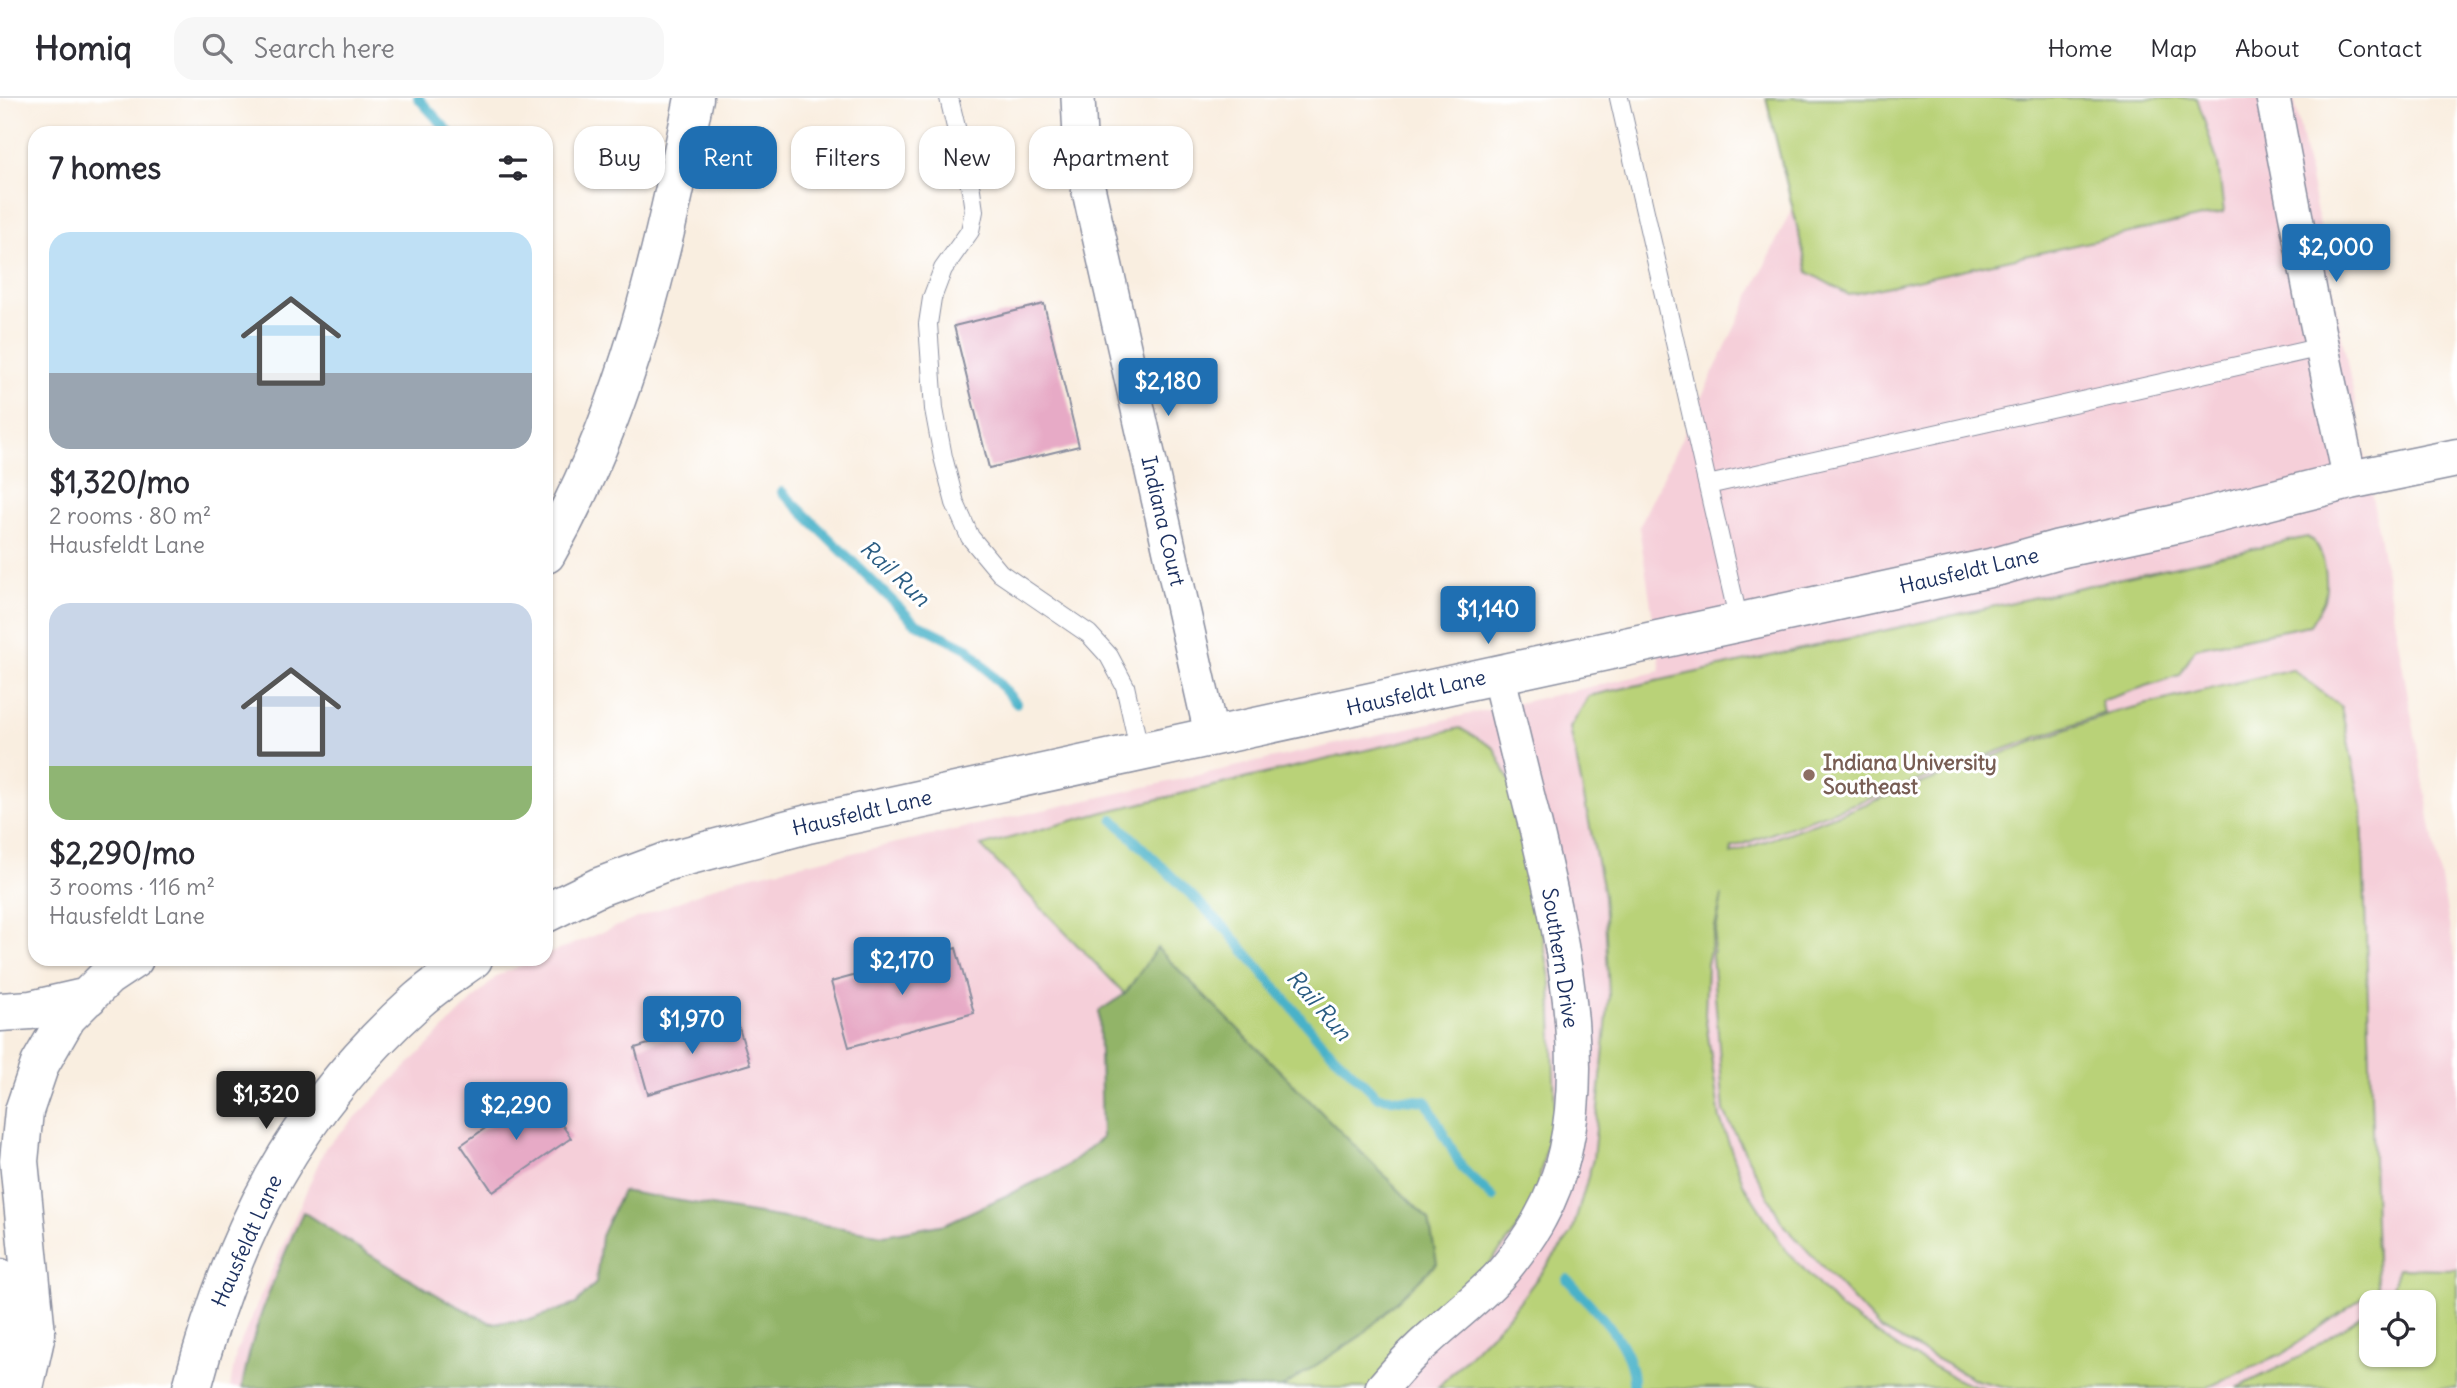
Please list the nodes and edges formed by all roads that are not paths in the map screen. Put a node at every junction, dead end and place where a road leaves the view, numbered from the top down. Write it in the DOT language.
graph roads {
  1 [pos="694,98"];
  2 [pos="949,98"];
  3 [pos="1078,98"];
  4 [pos="1619,98"];
  5 [pos="2273,98"];
  6 [pos="2322,347"];
  7 [pos="2457,458"];
  8 [pos="2350,480"];
  9 [pos="1708,485"];
  10 [pos="553,542"];
  11 [pos="1740,622"];
  12 [pos="1498,674"];
  13 [pos="1212,738"];
  14 [pos="1140,753"];
  15 [pos="553,910"];
  16 [pos="123,966"];
  17 [pos="464,966"];
  18 [pos="88,996"];
  19 [pos="0,1012"];
  20 [pos="0,1278"];
  21 [pos="13,1388"];
  22 [pos="24,1388"];
  23 [pos="192,1388"];
  24 [pos="1382,1388"];
  1 -- 10 [label="main road"];
  2 -- 14 [label="lane"];
  3 -- 13 [label="street, Indiana Court"];
  4 -- 9 [label="lane"];
  5 -- 6 [label="street"];
  6 -- 8 [label="street"];
  6 -- 9 [label="lane"];
  7 -- 8 [label="main road, Hausfeldt Lane"];
  8 -- 11 [label="main road, Hausfeldt Lane"];
  9 -- 11 [label="lane"];
  11 -- 12 [label="main road, Hausfeldt Lane"];
  12 -- 13 [label="main road, Hausfeldt Lane"];
  12 -- 24 [label="street, Southern Drive"];
  13 -- 14 [label="main road, Hausfeldt Lane"];
  14 -- 15 [label="main road, Hausfeldt Lane"];
  16 -- 18 [label="main road"];
  17 -- 23 [label="main road, Hausfeldt Lane"];
  18 -- 19 [label="main road"];
  18 -- 22 [label="main road"];
  20 -- 21 [label="main road"];
}
